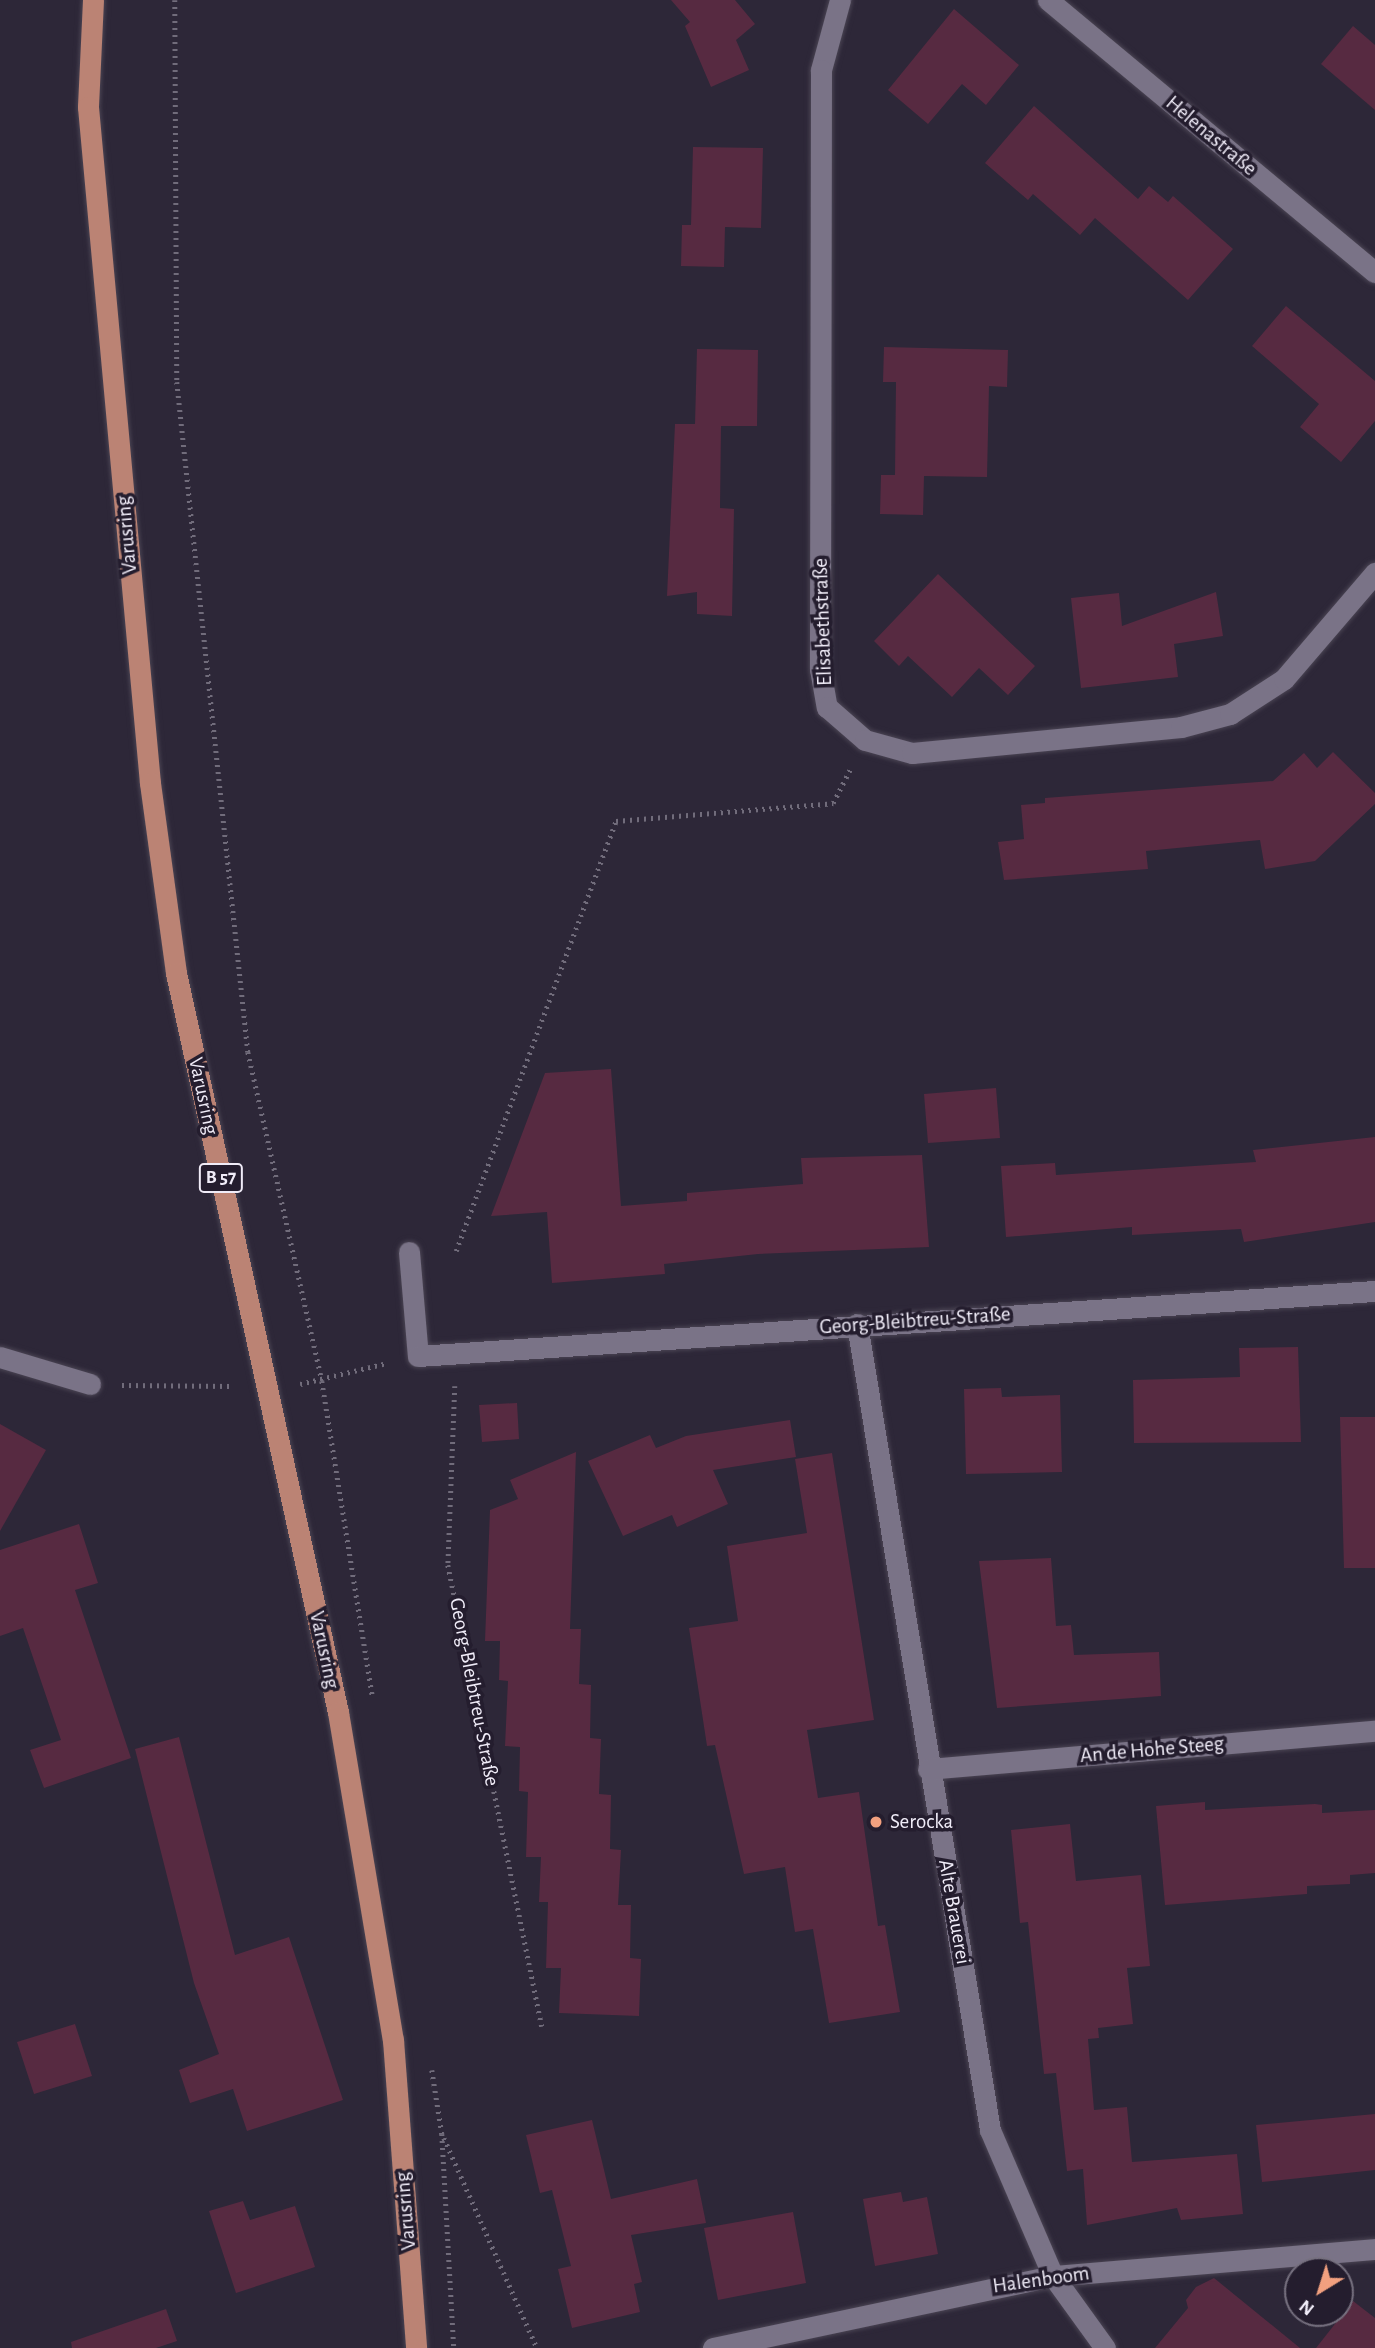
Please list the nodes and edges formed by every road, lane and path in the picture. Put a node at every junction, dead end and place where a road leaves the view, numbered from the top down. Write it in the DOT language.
graph roads {
  1 [pos="93,0"];
  2 [pos="175,0"];
  3 [pos="840,0"];
  4 [pos="1048,0"];
  5 [pos="1375,272"];
  6 [pos="1375,573"];
  7 [pos="865,740"];
  8 [pos="456,1251"];
  9 [pos="409,1252"];
  10 [pos="1375,1291"];
  11 [pos="857,1324"];
  12 [pos="456,1353"];
  13 [pos="0,1357"];
  14 [pos="384,1364"];
  15 [pos="322,1381"];
  16 [pos="90,1384"];
  17 [pos="267,1387"];
  18 [pos="374,1710"];
  19 [pos="1375,1731"];
  20 [pos="928,1769"];
  21 [pos="542,2027"];
  22 [pos="431,2066"];
  23 [pos="442,2134"];
  24 [pos="1375,2249"];
  25 [pos="1052,2276"];
  26 [pos="416,2348"];
  27 [pos="454,2348"];
  28 [pos="537,2348"];
  29 [pos="713,2348"];
  30 [pos="1105,2348"];
  1 -- 17 [label="main road, Varusring / B 57"];
  2 -- 15 [label="path"];
  3 -- 7 [label="street, Elisabethstraße"];
  4 -- 5 [label="street, Helenastraße"];
  6 -- 7 [label="street, Elisabethstraße"];
  7 -- 8 [label="path"];
  9 -- 12 [label="street, Georg-Bleibtreu-Straße"];
  10 -- 11 [label="street, Georg-Bleibtreu-Straße"];
  11 -- 12 [label="street, Georg-Bleibtreu-Straße"];
  11 -- 20 [label="street, Alte Brauerei"];
  12 -- 21 [label="path, Georg-Bleibtreu-Straße"];
  13 -- 16 [label="street"];
  14 -- 15 [label="path"];
  15 -- 17 [label="path"];
  15 -- 18 [label="path"];
  16 -- 17 [label="path"];
  17 -- 26 [label="main road, Varusring / B 57"];
  19 -- 20 [label="street, An de Hohe Steeg"];
  20 -- 25 [label="street, Alte Brauerei"];
  22 -- 23 [label="path"];
  23 -- 27 [label="path"];
  23 -- 28 [label="path"];
  24 -- 25 [label="street, Halenboom"];
  25 -- 29 [label="street, Halenboom"];
  25 -- 30 [label="street, Alte Brauerei"];
}
